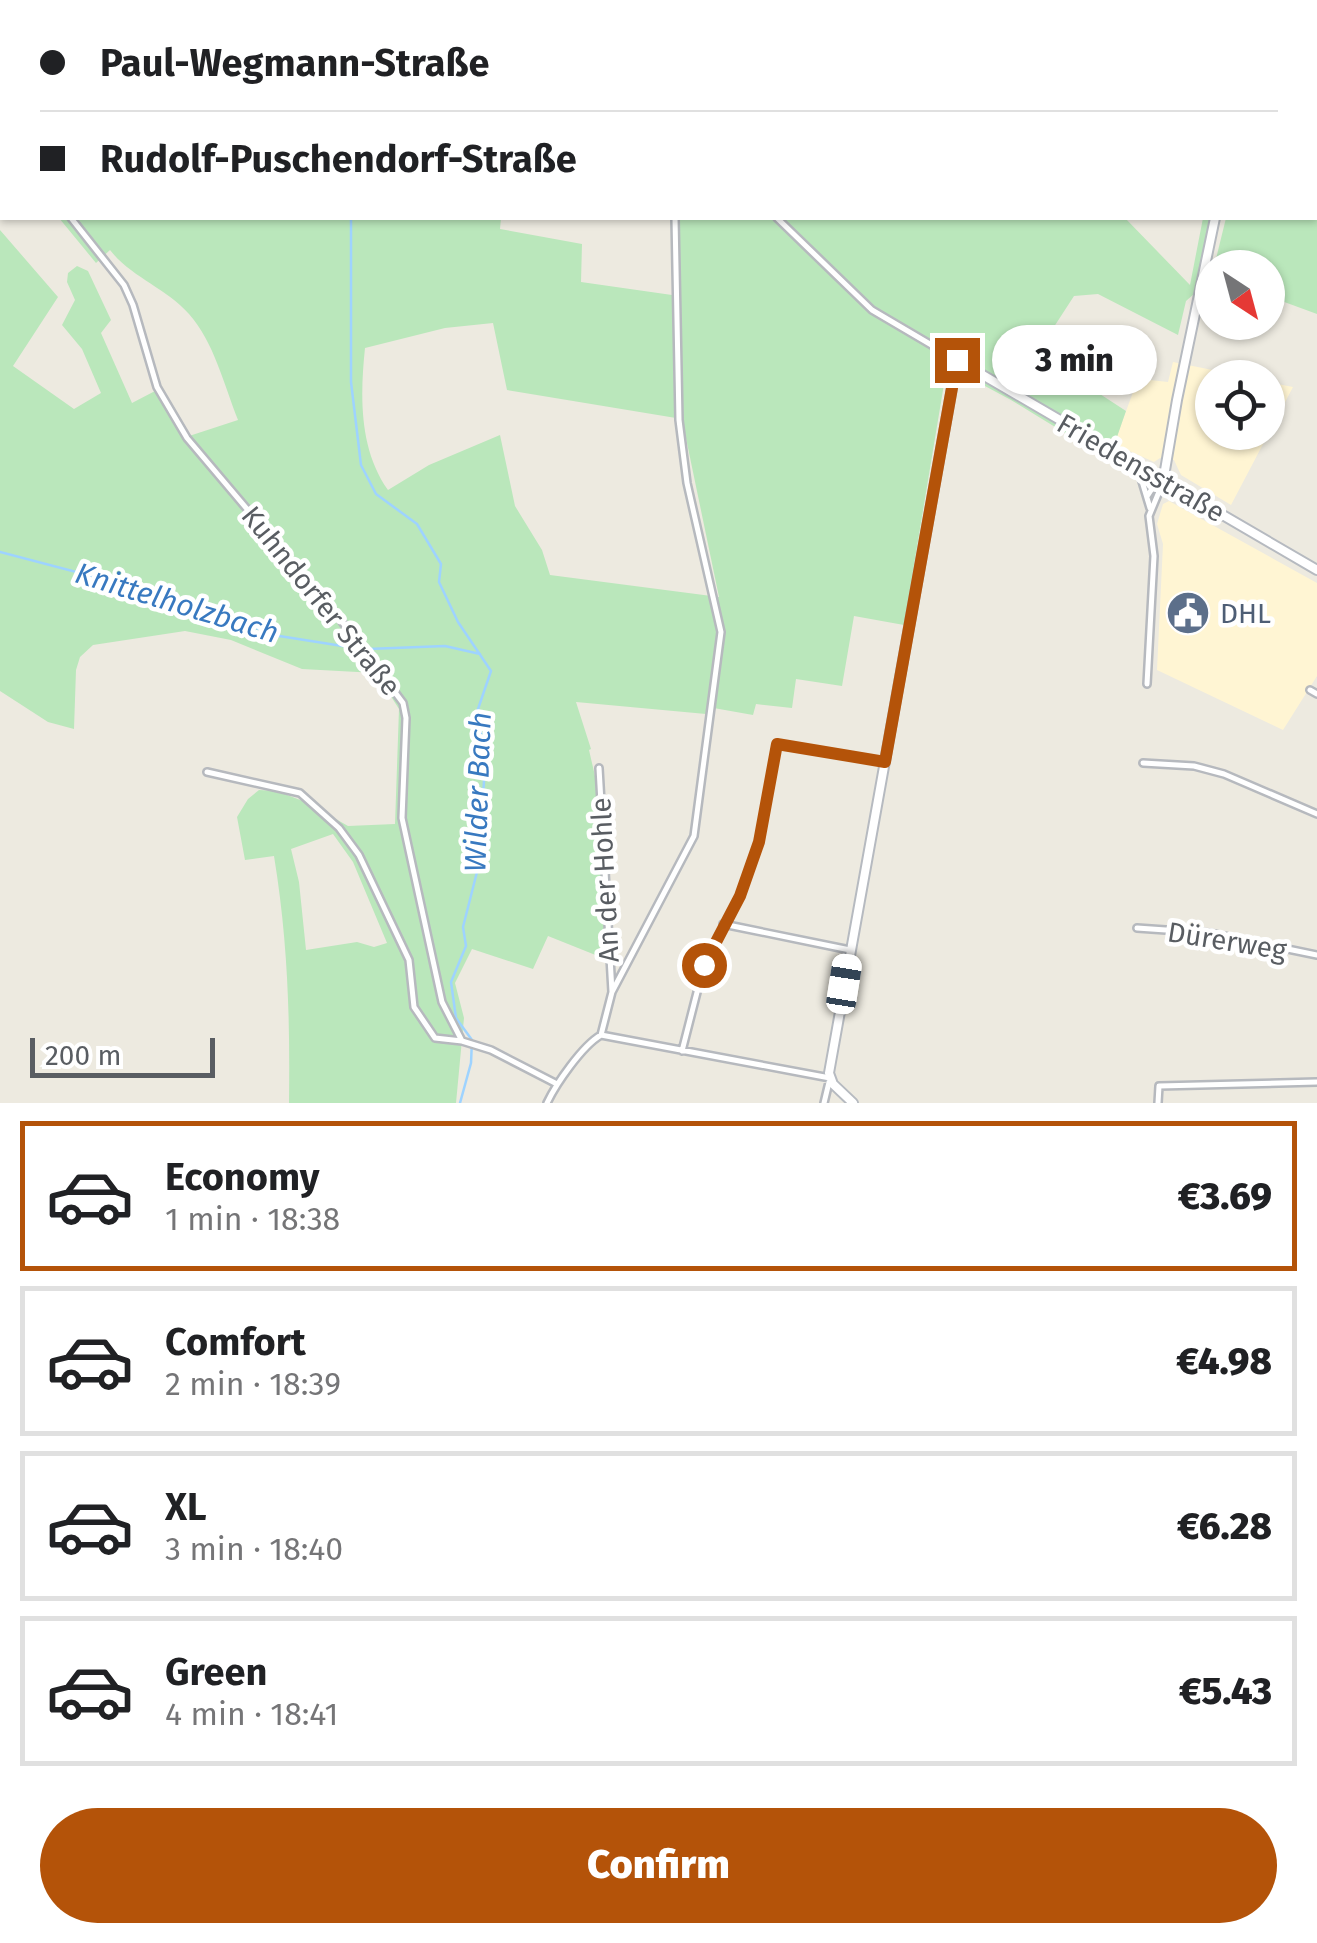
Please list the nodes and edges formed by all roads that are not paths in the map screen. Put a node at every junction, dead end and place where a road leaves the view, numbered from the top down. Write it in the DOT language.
graph roads {
  1 [pos="73,220"];
  2 [pos="675,220"];
  3 [pos="780,220"];
  4 [pos="1215,220"];
  5 [pos="957,360"];
  6 [pos="1138,468"];
  7 [pos="1163,482"];
  8 [pos="1148,496"];
  9 [pos="1150,508"];
  10 [pos="1317,570"];
  11 [pos="1147,684"];
  12 [pos="885,762"];
  13 [pos="1143,763"];
  14 [pos="599,768"];
  15 [pos="207,772"];
  16 [pos="1317,814"];
  17 [pos="723,924"];
  18 [pos="1137,928"];
  19 [pos="850,950"];
  20 [pos="1317,955"];
  21 [pos="612,992"];
  22 [pos="601,1035"];
  23 [pos="468,1043"];
  24 [pos="682,1051"];
  25 [pos="830,1078"];
  26 [pos="1317,1082"];
  27 [pos="556,1084"];
  28 [pos="547,1103"];
  29 [pos="824,1103"];
  30 [pos="852,1103"];
  31 [pos="1158,1103"];
  1 -- 23 [label="street, Kuhndorfer Straße"];
  2 -- 21 [label="street"];
  3 -- 5 [label="street, Friedensstraße"];
  4 -- 7 [label="street"];
  5 -- 6 [label="street, Friedensstraße"];
  5 -- 12 [label="street"];
  6 -- 7 [label="street, Friedensstraße"];
  6 -- 8 [label="street"];
  7 -- 8 [label="street"];
  7 -- 9 [label="street"];
  7 -- 10 [label="street, Friedensstraße"];
  8 -- 9 [label="street"];
  9 -- 11 [label="street"];
  12 -- 17 [label="street"];
  12 -- 19 [label="street"];
  13 -- 16 [label="street"];
  14 -- 21 [label="street, An der Hohle"];
  15 -- 23 [label="street"];
  17 -- 19 [label="street"];
  17 -- 24 [label="street"];
  18 -- 20 [label="street, Dürerweg"];
  19 -- 25 [label="street"];
  21 -- 22 [label="street"];
  22 -- 24 [label="street"];
  22 -- 27 [label="street"];
  23 -- 27 [label="street"];
  24 -- 25 [label="street"];
  25 -- 29 [label="street"];
  25 -- 30 [label="street"];
  26 -- 31 [label="street"];
  27 -- 28 [label="street"];
}
